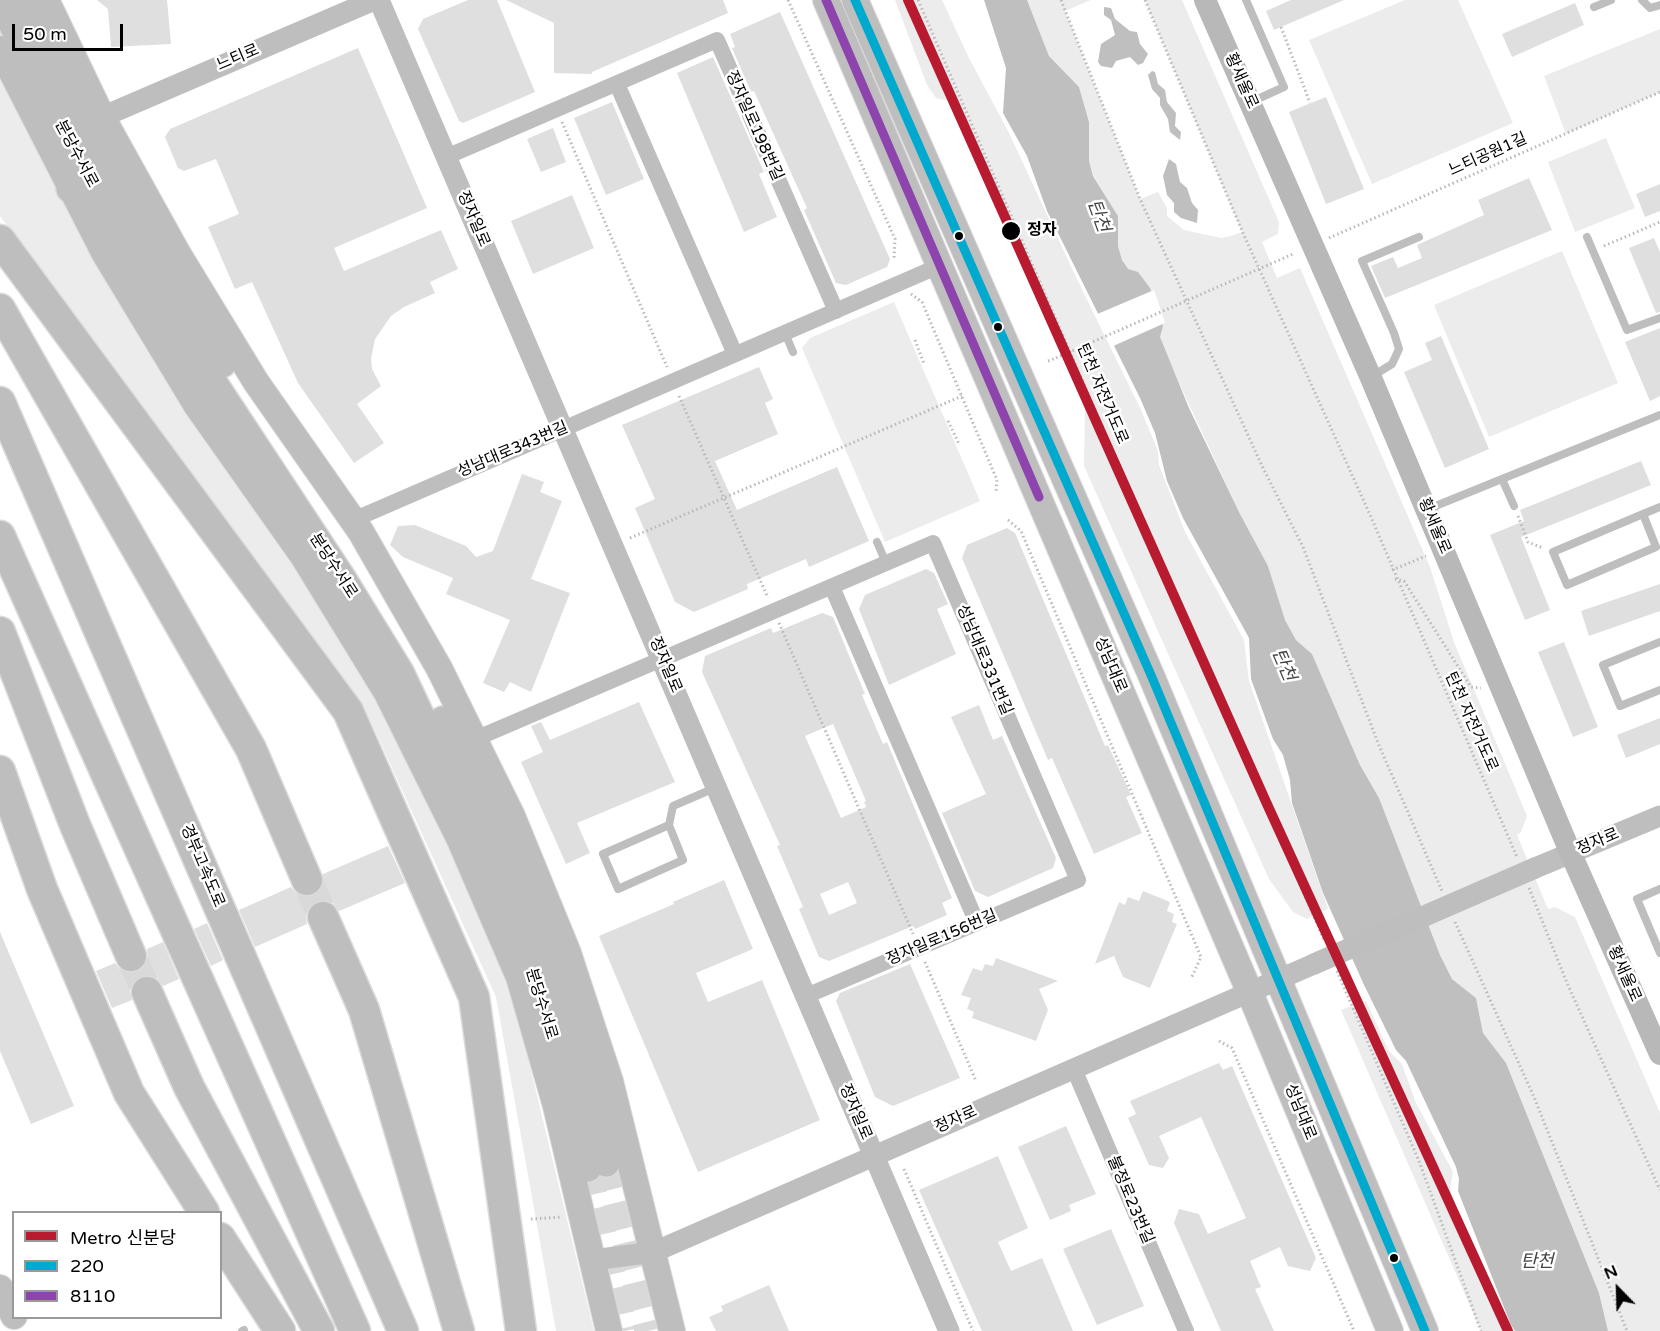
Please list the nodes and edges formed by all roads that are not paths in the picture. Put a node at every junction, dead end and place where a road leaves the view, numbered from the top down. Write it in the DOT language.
graph roads {
  1 [pos="1,0"];
  2 [pos="23,0"];
  3 [pos="46,0"];
  4 [pos="374,0"];
  5 [pos="379,0"];
  6 [pos="826,0"];
  7 [pos="855,0"];
  8 [pos="1205,0"];
  9 [pos="1246,0"];
  10 [pos="1611,0"];
  11 [pos="1641,0"];
  12 [pos="1660,5"];
  13 [pos="1594,7"];
  14 [pos="0,49"];
  15 [pos="617,84"];
  16 [pos="1250,102"];
  17 [pos="102,117"];
  18 [pos="64,134"];
  19 [pos="446,157"];
  20 [pos="70,189"];
  21 [pos="1419,237"];
  22 [pos="1587,237"];
  23 [pos="0,240"];
  24 [pos="939,266"];
  25 [pos="131,295"];
  26 [pos="0,309"];
  27 [pos="836,311"];
  28 [pos="170,317"];
  29 [pos="1660,318"];
  30 [pos="785,333"];
  31 [pos="793,352"];
  32 [pos="735,354"];
  33 [pos="1371,378"];
  34 [pos="0,402"];
  35 [pos="1660,415"];
  36 [pos="563,428"];
  37 [pos="1502,479"];
  38 [pos="1514,506"];
  39 [pos="1660,507"];
  40 [pos="1427,509"];
  41 [pos="1643,514"];
  42 [pos="353,520"];
  43 [pos="0,536"];
  44 [pos="877,542"];
  45 [pos="886,563"];
  46 [pos="832,587"];
  47 [pos="0,632"];
  48 [pos="1660,642"];
  49 [pos="662,659"];
  50 [pos="1660,690"];
  51 [pos="476,739"];
  52 [pos="0,771"];
  53 [pos="717,787"];
  54 [pos="1660,816"];
  55 [pos="669,825"];
  56 [pos="1571,854"];
  57 [pos="307,880"];
  58 [pos="1078,880"];
  59 [pos="1660,889"];
  60 [pos="323,917"];
  61 [pos="977,923"];
  62 [pos="1660,953"];
  63 [pos="131,956"];
  64 [pos="1280,979"];
  65 [pos="147,992"];
  66 [pos="1250,993"];
  67 [pos="806,996"];
  68 [pos="1660,1054"];
  69 [pos="1074,1069"];
  70 [pos="874,1156"];
  71 [pos="203,1211"];
  72 [pos="222,1241"];
  73 [pos="654,1252"];
  74 [pos="593,1260"];
  75 [pos="0,1288"];
  76 [pos="12,1313"];
  77 [pos="280,1331"];
  78 [pos="319,1331"];
  79 [pos="356,1331"];
  80 [pos="403,1331"];
  81 [pos="459,1331"];
  82 [pos="521,1331"];
  83 [pos="609,1331"];
  84 [pos="672,1331"];
  85 [pos="949,1331"];
  86 [pos="1186,1331"];
  87 [pos="1390,1331"];
  88 [pos="1425,1331"];
  1 -- 18 [label="highway, 분당수서로"];
  2 -- 28 [label="highway, 분당수서로"];
  3 -- 17 [label="main road"];
  4 -- 17 [label="street, 느티로"];
  5 -- 19 [label="street, 정자일로"];
  6 -- 24 [label="main road, 성남대로"];
  7 -- 64 [label="main road, 성남대로"];
  8 -- 16 [label="main road, 황새울로"];
  9 -- 16 [label="lane"];
  10 -- 13 [label="lane"];
  11 -- 12 [label="lane"];
  14 -- 20 [label="main road"];
  15 -- 19 [label="street, 정자일로198번길"];
  15 -- 27 [label="street, 정자일로198번길"];
  15 -- 32 [label="street"];
  16 -- 33 [label="main road, 황새울로"];
  17 -- 42 [label="main road"];
  18 -- 20 [label="highway"];
  18 -- 28 [label="highway, 분당수서로"];
  19 -- 36 [label="street, 정자일로"];
  20 -- 25 [label="main road"];
  21 -- 33 [label="lane"];
  22 -- 29 [label="lane"];
  23 -- 82 [label="highway"];
  24 -- 27 [label="street, 성남대로343번길"];
  24 -- 66 [label="main road, 성남대로"];
  25 -- 28 [label="highway"];
  25 -- 74 [label="main road"];
  26 -- 57 [label="highway"];
  27 -- 30 [label="street, 성남대로343번길"];
  30 -- 31 [label="lane"];
  30 -- 32 [label="street, 성남대로343번길"];
  32 -- 36 [label="street, 성남대로343번길"];
  33 -- 40 [label="main road, 황새울로"];
  34 -- 80 [label="highway, 경부고속도로"];
  35 -- 37 [label="lane"];
  36 -- 42 [label="street, 성남대로343번길"];
  36 -- 49 [label="street, 정자일로"];
  37 -- 38 [label="lane"];
  37 -- 40 [label="lane"];
  39 -- 41 [label="lane"];
  40 -- 56 [label="main road, 황새울로"];
  41 -- 41 [label="lane"];
  42 -- 51 [label="main road"];
  43 -- 79 [label="highway"];
  44 -- 45 [label="lane"];
  45 -- 46 [label="street, 성남대로331번길"];
  45 -- 58 [label="street, 성남대로331번길"];
  46 -- 49 [label="street, 성남대로331번길"];
  46 -- 61 [label="street"];
  47 -- 63 [label="highway"];
  48 -- 50 [label="lane"];
  49 -- 51 [label="street, 성남대로331번길"];
  49 -- 53 [label="street, 정자일로"];
  51 -- 73 [label="main road"];
  52 -- 71 [label="highway"];
  53 -- 55 [label="lane"];
  53 -- 67 [label="street, 정자일로"];
  54 -- 56 [label="street, 정자로"];
  55 -- 55 [label="lane"];
  56 -- 64 [label="street, 정자로, bridge"];
  56 -- 68 [label="main road, 황새울로"];
  58 -- 61 [label="street, 정자일로156번길"];
  59 -- 62 [label="lane"];
  60 -- 81 [label="highway"];
  61 -- 67 [label="street, 정자일로156번길"];
  64 -- 66 [label="street, 정자로"];
  64 -- 88 [label="main road, 성남대로"];
  65 -- 78 [label="highway"];
  66 -- 69 [label="street, 정자로"];
  66 -- 87 [label="main road, 성남대로"];
  67 -- 70 [label="street, 정자일로"];
  69 -- 70 [label="street, 정자로"];
  69 -- 86 [label="street, 불정로23번길"];
  70 -- 73 [label="street, 정자로"];
  70 -- 85 [label="street, 정자일로"];
  72 -- 77 [label="highway"];
  73 -- 74 [label="street, 정자로"];
  73 -- 84 [label="main road"];
  74 -- 83 [label="main road"];
  75 -- 76 [label="main road"];
}
